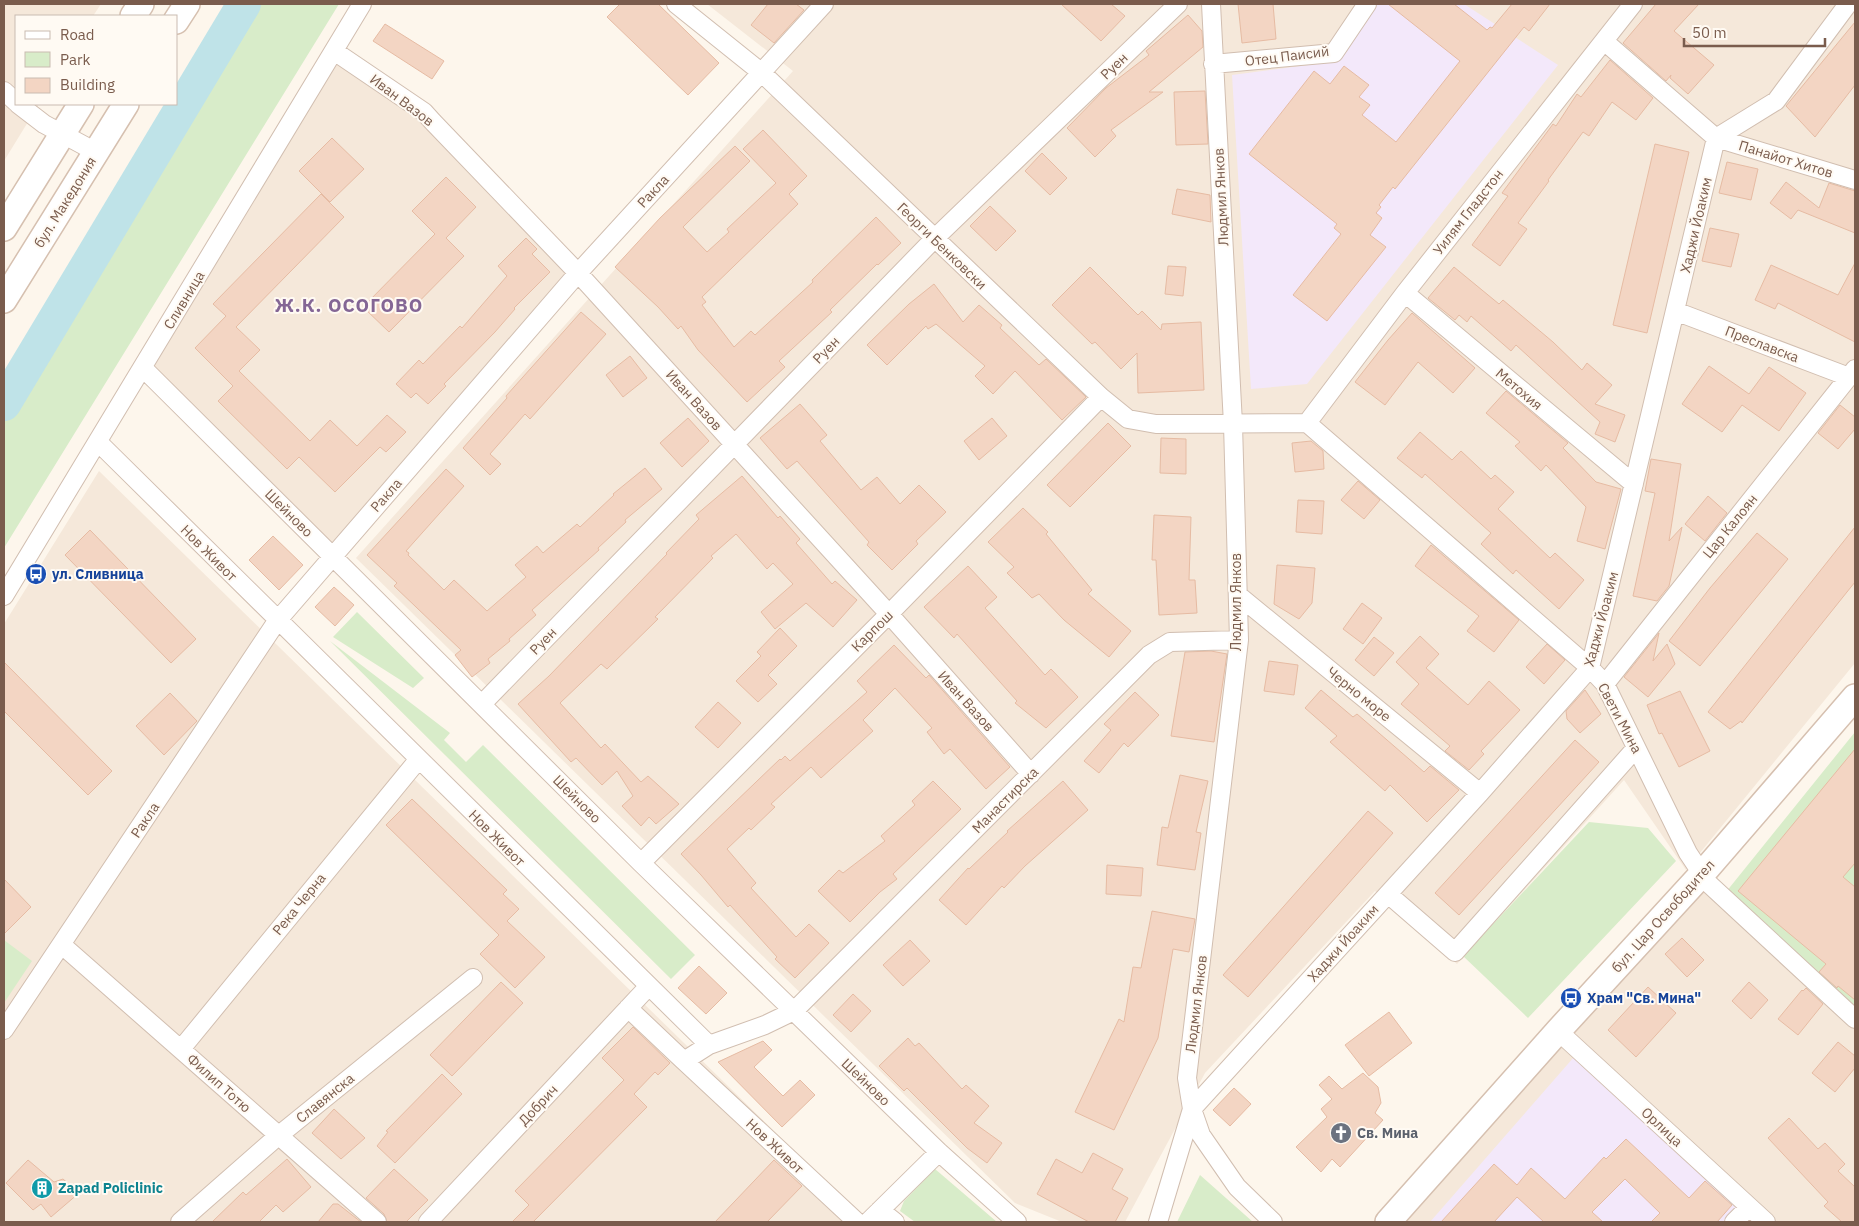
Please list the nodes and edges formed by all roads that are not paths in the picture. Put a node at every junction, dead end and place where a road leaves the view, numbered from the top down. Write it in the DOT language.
graph roads {
  1 [pos="141,4"];
  2 [pos="187,4"];
  3 [pos="362,4"];
  4 [pos="676,4"];
  5 [pos="824,4"];
  6 [pos="1178,4"];
  7 [pos="1211,4"];
  8 [pos="1367,4"];
  9 [pos="1632,4"];
  10 [pos="1848,4"];
  11 [pos="134,15"];
  12 [pos="178,18"];
  13 [pos="1604,41"];
  14 [pos="334,51"];
  15 [pos="1213,64"];
  16 [pos="762,73"];
  17 [pos="4,92"];
  18 [pos="15,101"];
  19 [pos="20,105"];
  20 [pos="79,105"];
  21 [pos="125,105"];
  22 [pos="62,134"];
  23 [pos="1716,138"];
  24 [pos="96,152"];
  25 [pos="1855,180"];
  26 [pos="4,228"];
  27 [pos="934,239"];
  28 [pos="578,272"];
  29 [pos="1404,293"];
  30 [pos="4,300"];
  31 [pos="1675,311"];
  32 [pos="142,368"];
  33 [pos="1852,373"];
  34 [pos="1101,397"];
  35 [pos="1308,423"];
  36 [pos="1233,424"];
  37 [pos="98,442"];
  38 [pos="734,444"];
  39 [pos="1634,484"];
  40 [pos="333,557"];
  41 [pos="1238,595"];
  42 [pos="4,596"];
  43 [pos="889,614"];
  44 [pos="277,621"];
  45 [pos="1239,640"];
  46 [pos="1590,668"];
  47 [pos="1605,684"];
  48 [pos="1855,697"];
  49 [pos="482,704"];
  50 [pos="1636,748"];
  51 [pos="418,760"];
  52 [pos="1031,774"];
  53 [pos="1480,793"];
  54 [pos="641,863"];
  55 [pos="1705,878"];
  56 [pos="1388,894"];
  57 [pos="62,944"];
  58 [pos="473,978"];
  59 [pos="648,987"];
  60 [pos="628,1008"];
  61 [pos="794,1011"];
  62 [pos="1855,1019"];
  63 [pos="4,1030"];
  64 [pos="1558,1031"];
  65 [pos="709,1045"];
  66 [pos="181,1049"];
  67 [pos="684,1061"];
  68 [pos="1192,1108"];
  69 [pos="278,1136"];
  70 [pos="939,1152"];
  71 [pos="1749,1207"];
  72 [pos="874,1216"];
  73 [pos="180,1222"];
  74 [pos="377,1222"];
  75 [pos="428,1222"];
  76 [pos="857,1222"];
  77 [pos="895,1222"];
  78 [pos="1017,1222"];
  79 [pos="1158,1222"];
  80 [pos="1273,1222"];
  81 [pos="1388,1222"];
  82 [pos="1734,1222"];
  83 [pos="1766,1222"];
  1 -- 11 [label="main road"];
  2 -- 12 [label="main road"];
  3 -- 14 [label="street, Сливница"];
  4 -- 16 [label="street, Георги Бенковски"];
  5 -- 16 [label="street, Ракла"];
  6 -- 27 [label="street, Руен"];
  7 -- 15 [label="street, Людмил Янков"];
  8 -- 15 [label="street, Отец Паисий"];
  9 -- 13 [label="street, Уилям Гладстон"];
  10 -- 23 [label="street"];
  13 -- 23 [label="street"];
  13 -- 29 [label="street, Уилям Гладстон"];
  14 -- 28 [label="street, Иван Вазов"];
  14 -- 32 [label="street, Сливница"];
  15 -- 36 [label="street, Людмил Янков"];
  16 -- 27 [label="street, Георги Бенковски"];
  16 -- 28 [label="street, Ракла"];
  17 -- 18 [label="street"];
  19 -- 22 [label="street"];
  20 -- 22 [label="main road"];
  21 -- 24 [label="main road, бул. Македония"];
  22 -- 24 [label="street"];
  22 -- 26 [label="main road"];
  23 -- 25 [label="street, Панайот Хитов"];
  23 -- 31 [label="street, Хаджи Йоаким"];
  24 -- 30 [label="main road, бул. Македония"];
  27 -- 34 [label="street, Георги Бенковски"];
  27 -- 38 [label="street, Руен"];
  28 -- 38 [label="street, Иван Вазов"];
  28 -- 40 [label="street, Ракла"];
  29 -- 35 [label="street, Уилям Гладстон"];
  29 -- 39 [label="street, Метохия"];
  31 -- 33 [label="street, Преславска"];
  31 -- 39 [label="street, Хаджи Йоаким"];
  32 -- 37 [label="street, Сливница"];
  32 -- 40 [label="street, Шейново"];
  33 -- 47 [label="street, Цар Калоян"];
  34 -- 36 [label="street, Георги Бенковски"];
  34 -- 43 [label="street, Карпош"];
  35 -- 36 [label="street"];
  35 -- 46 [label="street, Свети Мина"];
  36 -- 41 [label="street, Людмил Янков"];
  37 -- 42 [label="street, Сливница"];
  37 -- 44 [label="street, Нов Живот"];
  38 -- 43 [label="street, Иван Вазов"];
  38 -- 49 [label="street, Руен"];
  39 -- 46 [label="street, Хаджи Йоаким"];
  40 -- 44 [label="street, Ракла"];
  40 -- 49 [label="street, Шейново"];
  41 -- 45 [label="street, Людмил Янков"];
  41 -- 53 [label="street, Черно море"];
  43 -- 52 [label="street, Иван Вазов"];
  43 -- 54 [label="street, Карпош"];
  44 -- 51 [label="street, Нов Живот"];
  44 -- 57 [label="street, Ракла"];
  45 -- 52 [label="street, Манастирска"];
  45 -- 68 [label="street, Людмил Янков"];
  46 -- 47 [label="street, Свети Мина"];
  46 -- 53 [label="street, Хаджи Йоаким"];
  47 -- 50 [label="street, Свети Мина"];
  48 -- 55 [label="main road, бул. Цар Освободител"];
  49 -- 54 [label="street, Шейново"];
  50 -- 55 [label="street, Свети Мина"];
  50 -- 56 [label="street"];
  51 -- 59 [label="street, Нов Живот"];
  51 -- 66 [label="street, Река Черна"];
  52 -- 61 [label="street, Манастирска"];
  53 -- 56 [label="street, Хаджи Йоаким"];
  54 -- 61 [label="street, Шейново"];
  55 -- 62 [label="street, Свети Мина"];
  55 -- 64 [label="main road, бул. Цар Освободител"];
  56 -- 68 [label="street, Хаджи Йоаким"];
  57 -- 63 [label="street, Ракла"];
  57 -- 66 [label="street, Филип Тотю"];
  58 -- 69 [label="street, Славянска"];
  59 -- 60 [label="street, Добрич"];
  59 -- 65 [label="street, Нов Живот"];
  60 -- 67 [label="street, Нов Живот"];
  60 -- 75 [label="street, Добрич"];
  61 -- 65 [label="street, Манастирска"];
  61 -- 70 [label="street, Шейново"];
  64 -- 71 [label="street, Орлица"];
  64 -- 81 [label="main road, бул. Цар Освободител"];
  65 -- 67 [label="street"];
  66 -- 69 [label="street, Филип Тотю"];
  67 -- 76 [label="street, Нов Живот"];
  68 -- 79 [label="street, Людмил Янков"];
  68 -- 80 [label="street"];
  69 -- 73 [label="street, Славянска"];
  69 -- 74 [label="street, Филип Тотю"];
  70 -- 72 [label="street"];
  70 -- 78 [label="street, Шейново"];
  71 -- 82 [label="street"];
  71 -- 83 [label="street, Орлица"];
  72 -- 77 [label="street"];
}
